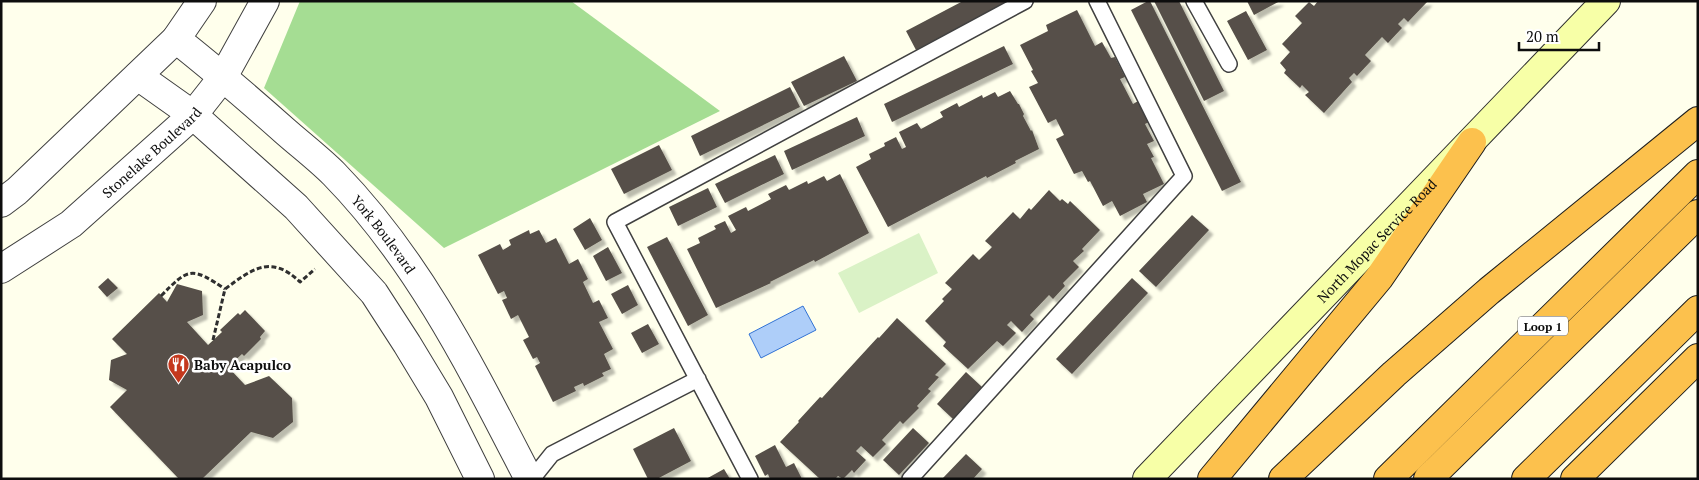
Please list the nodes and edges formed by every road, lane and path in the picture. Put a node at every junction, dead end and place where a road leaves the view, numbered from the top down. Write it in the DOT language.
graph roads {
  1 [pos="202,1"];
  2 [pos="266,1"];
  3 [pos="1026,1"];
  4 [pos="1096,1"];
  5 [pos="1194,1"];
  6 [pos="1606,1"];
  7 [pos="176,39"];
  8 [pos="1229,64"];
  9 [pos="138,76"];
  10 [pos="223,77"];
  11 [pos="193,115"];
  12 [pos="1698,121"];
  13 [pos="1472,142"];
  14 [pos="1698,174"];
  15 [pos="1,203"];
  16 [pos="1698,214"];
  17 [pos="319,266"];
  18 [pos="1,269"];
  19 [pos="225,289"];
  20 [pos="161,296"];
  21 [pos="1698,310"];
  22 [pos="214,340"];
  23 [pos="1698,358"];
  24 [pos="698,379"];
  25 [pos="480,479"];
  26 [pos="530,479"];
  27 [pos="750,479"];
  28 [pos="910,479"];
  29 [pos="1147,479"];
  30 [pos="1212,479"];
  31 [pos="1283,479"];
  32 [pos="1388,479"];
  33 [pos="1428,479"];
  34 [pos="1526,479"];
  35 [pos="1575,479"];
  1 -- 7 [label="street"];
  2 -- 10 [label="street, Stonelake Boulevard"];
  3 -- 24 [label="lane"];
  4 -- 28 [label="lane"];
  5 -- 8 [label="lane"];
  6 -- 13 [label="main road, North Mopac Service Road"];
  7 -- 9 [label="street"];
  7 -- 10 [label="street, York Boulevard"];
  9 -- 11 [label="street"];
  9 -- 15 [label="street"];
  10 -- 11 [label="street, Stonelake Boulevard"];
  10 -- 26 [label="street, York Boulevard"];
  11 -- 18 [label="street, Stonelake Boulevard"];
  11 -- 25 [label="street"];
  12 -- 31 [label="highway"];
  13 -- 29 [label="main road, North Mopac Service Road"];
  13 -- 30 [label="highway"];
  14 -- 32 [label="highway, Loop 1"];
  16 -- 33 [label="highway"];
  17 -- 19 [label="path"];
  19 -- 20 [label="path"];
  19 -- 22 [label="path"];
  21 -- 34 [label="highway"];
  23 -- 35 [label="highway"];
  24 -- 26 [label="lane"];
  24 -- 27 [label="lane"];
}
